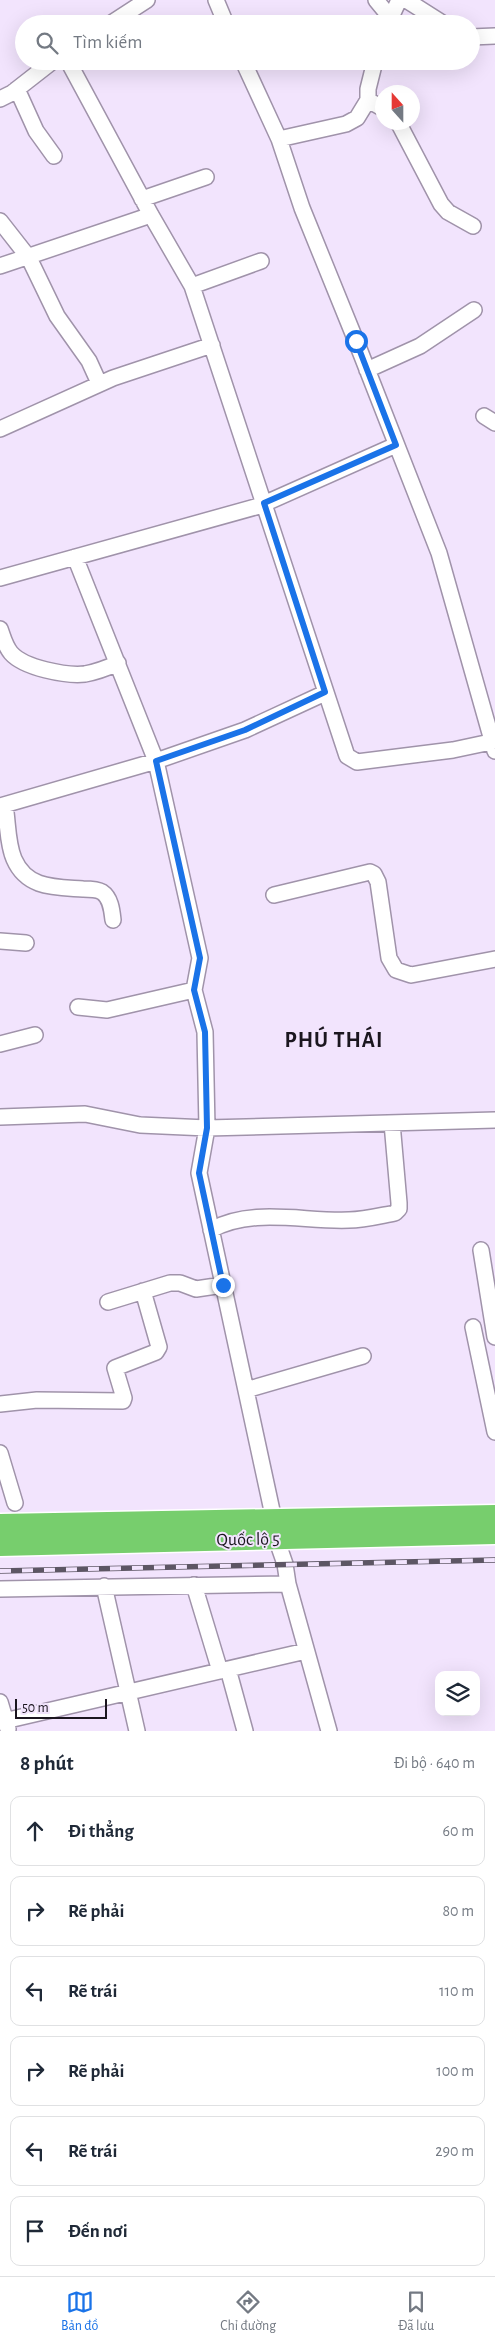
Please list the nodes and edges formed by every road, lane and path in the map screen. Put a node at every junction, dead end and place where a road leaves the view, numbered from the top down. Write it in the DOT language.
graph roads {
  1 [pos="147,0"];
  2 [pos="216,0"];
  3 [pos="376,0"];
  4 [pos="398,0"];
  5 [pos="406,0"];
  6 [pos="124,15"];
  7 [pos="222,15"];
  8 [pos="385,15"];
  9 [pos="392,15"];
  10 [pos="430,15"];
  11 [pos="495,36"];
  12 [pos="480,37"];
  13 [pos="41,70"];
  14 [pos="73,70"];
  15 [pos="247,70"];
  16 [pos="373,70"];
  17 [pos="17,89"];
  18 [pos="0,99"];
  19 [pos="368,100"];
  20 [pos="375,104"];
  21 [pos="402,130"];
  22 [pos="279,139"];
  23 [pos="54,156"];
  24 [pos="206,176"];
  25 [pos="142,199"];
  26 [pos="150,215"];
  27 [pos="0,222"];
  28 [pos="473,226"];
  29 [pos="29,258"];
  30 [pos="261,261"];
  31 [pos="0,266"];
  32 [pos="192,286"];
  33 [pos="474,310"];
  34 [pos="212,345"];
  35 [pos="367,370"];
  36 [pos="99,383"];
  37 [pos="0,429"];
  38 [pos="396,445"];
  39 [pos="264,503"];
  40 [pos="75,557"];
  41 [pos="0,578"];
  42 [pos="0,629"];
  43 [pos="118,663"];
  44 [pos="325,692"];
  45 [pos="494,744"];
  46 [pos="156,761"];
  47 [pos="3,806"];
  48 [pos="274,895"];
  49 [pos="113,920"];
  50 [pos="0,941"];
  51 [pos="26,942"];
  52 [pos="495,958"];
  53 [pos="194,990"];
  54 [pos="78,1007"];
  55 [pos="35,1035"];
  56 [pos="0,1044"];
  57 [pos="0,1117"];
  58 [pos="495,1120"];
  59 [pos="392,1123"];
  60 [pos="207,1128"];
  61 [pos="211,1230"];
  62 [pos="481,1250"];
  63 [pos="223,1285"];
  64 [pos="143,1291"];
  65 [pos="108,1302"];
  66 [pos="473,1327"];
  67 [pos="495,1337"];
  68 [pos="363,1356"];
  69 [pos="246,1390"];
  70 [pos="0,1404"];
  71 [pos="495,1432"];
  72 [pos="0,1453"];
  73 [pos="14,1503"];
  74 [pos="495,1516"];
  75 [pos="0,1525"];
  76 [pos="275,1529"];
  77 [pos="495,1533"];
  78 [pos="0,1545"];
  79 [pos="288,1584"];
  80 [pos="194,1585"];
  81 [pos="104,1586"];
  82 [pos="0,1589"];
  83 [pos="306,1651"];
  84 [pos="224,1670"];
  85 [pos="129,1692"];
  86 [pos="0,1702"];
  87 [pos="5,1725"];
  88 [pos="137,1731"];
  89 [pos="245,1731"];
  90 [pos="329,1731"];
  1 -- 6 [label="street"];
  2 -- 7 [label="street"];
  3 -- 8 [label="street"];
  4 -- 9 [label="street"];
  5 -- 10 [label="street"];
  11 -- 12 [label="street"];
  13 -- 17 [label="street"];
  14 -- 25 [label="street"];
  15 -- 22 [label="street"];
  16 -- 19 [label="street"];
  17 -- 18 [label="street"];
  17 -- 23 [label="street"];
  19 -- 20 [label="street"];
  19 -- 22 [label="street"];
  21 -- 28 [label="street"];
  22 -- 35 [label="street"];
  24 -- 25 [label="street"];
  25 -- 26 [label="street"];
  26 -- 29 [label="street"];
  26 -- 32 [label="street"];
  27 -- 29 [label="street"];
  29 -- 31 [label="street"];
  29 -- 36 [label="street"];
  30 -- 32 [label="street"];
  32 -- 34 [label="street"];
  33 -- 35 [label="street"];
  34 -- 36 [label="street"];
  34 -- 39 [label="street"];
  35 -- 38 [label="street"];
  36 -- 37 [label="street"];
  38 -- 39 [label="street"];
  38 -- 45 [label="street"];
  39 -- 40 [label="street"];
  39 -- 44 [label="street"];
  40 -- 41 [label="street"];
  40 -- 43 [label="street"];
  42 -- 43 [label="street"];
  43 -- 46 [label="street"];
  44 -- 45 [label="street"];
  44 -- 46 [label="street"];
  46 -- 47 [label="street"];
  46 -- 53 [label="street"];
  47 -- 49 [label="street"];
  48 -- 52 [label="street"];
  50 -- 51 [label="street"];
  53 -- 54 [label="street"];
  53 -- 60 [label="street"];
  55 -- 56 [label="street"];
  57 -- 60 [label="street"];
  58 -- 59 [label="street"];
  59 -- 60 [label="street"];
  59 -- 61 [label="street"];
  60 -- 61 [label="street"];
  61 -- 63 [label="street"];
  62 -- 67 [label="street"];
  63 -- 64 [label="street"];
  63 -- 69 [label="street"];
  64 -- 65 [label="street"];
  64 -- 70 [label="street"];
  66 -- 71 [label="street"];
  68 -- 69 [label="street"];
  69 -- 76 [label="street"];
  72 -- 73 [label="street"];
  74 -- 76 [label="highway, Quốc lộ 5"];
  75 -- 76 [label="highway, Quốc lộ 5"];
  76 -- 77 [label="highway, Quốc lộ 5"];
  76 -- 78 [label="highway, Quốc lộ 5"];
  76 -- 79 [label="street"];
  79 -- 80 [label="street"];
  79 -- 83 [label="street"];
  80 -- 81 [label="street"];
  80 -- 84 [label="street"];
  81 -- 82 [label="street"];
  81 -- 85 [label="street"];
  83 -- 84 [label="street"];
  83 -- 90 [label="street"];
  84 -- 85 [label="street"];
  84 -- 89 [label="street"];
  85 -- 87 [label="street"];
  85 -- 88 [label="street"];
  86 -- 87 [label="street"];
}
